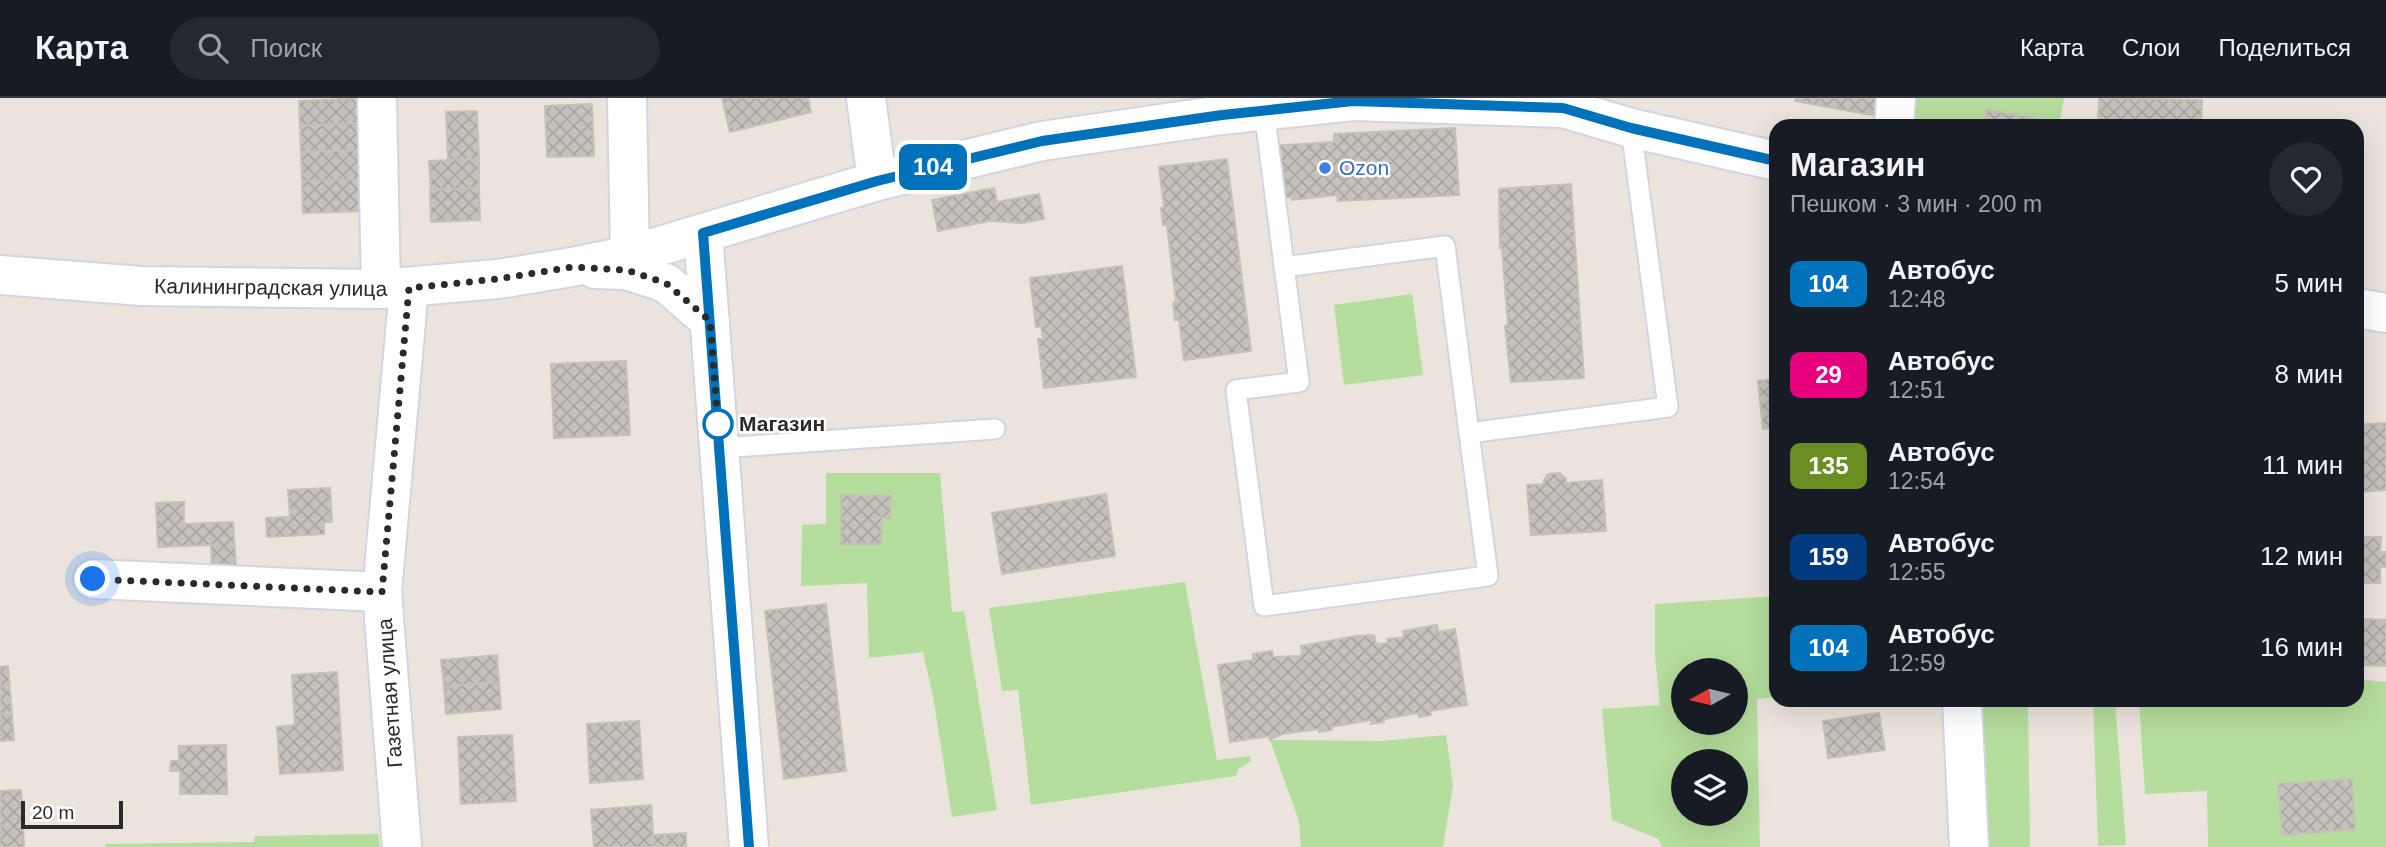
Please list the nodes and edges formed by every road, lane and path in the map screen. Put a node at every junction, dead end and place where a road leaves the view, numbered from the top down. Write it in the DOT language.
graph roads {
  1 [pos="377,98"];
  2 [pos="627,98"];
  3 [pos="866,98"];
  4 [pos="1896,98"];
  5 [pos="1264,110"];
  6 [pos="1894,119"];
  7 [pos="1631,128"];
  8 [pos="1769,158"];
  9 [pos="877,181"];
  10 [pos="703,233"];
  11 [pos="630,255"];
  12 [pos="572,267"];
  13 [pos="1284,267"];
  14 [pos="0,275"];
  15 [pos="395,289"];
  16 [pos="2364,309"];
  17 [pos="2386,313"];
  18 [pos="710,321"];
  19 [pos="995,429"];
  20 [pos="1469,433"];
  21 [pos="720,448"];
  22 [pos="93,579"];
  23 [pos="382,592"];
  24 [pos="1962,707"];
  25 [pos="402,847"];
  26 [pos="749,847"];
  27 [pos="1969,847"];
  1 -- 15 [label="street, Газетная улица"];
  2 -- 11 [label="street"];
  3 -- 9 [label="street"];
  4 -- 6 [label="street"];
  5 -- 7 [label="street, Калининградская улица"];
  5 -- 9 [label="street, Калининградская улица"];
  5 -- 13 [label="lane"];
  7 -- 8 [label="street, Калининградская улица"];
  7 -- 20 [label="lane"];
  9 -- 10 [label="street, Калининградская улица"];
  10 -- 11 [label="street, Калининградская улица"];
  10 -- 18 [label="street"];
  11 -- 12 [label="street, Калининградская улица"];
  12 -- 15 [label="street, Калининградская улица"];
  12 -- 18 [label="street"];
  13 -- 20 [label="lane"];
  13 -- 20 [label="lane"];
  14 -- 15 [label="street, Калининградская улица"];
  15 -- 23 [label="street, Газетная улица"];
  16 -- 17 [label="street"];
  18 -- 21 [label="street"];
  19 -- 21 [label="lane"];
  21 -- 26 [label="street"];
  22 -- 23 [label="street"];
  23 -- 25 [label="street, Газетная улица"];
  24 -- 27 [label="street"];
}
